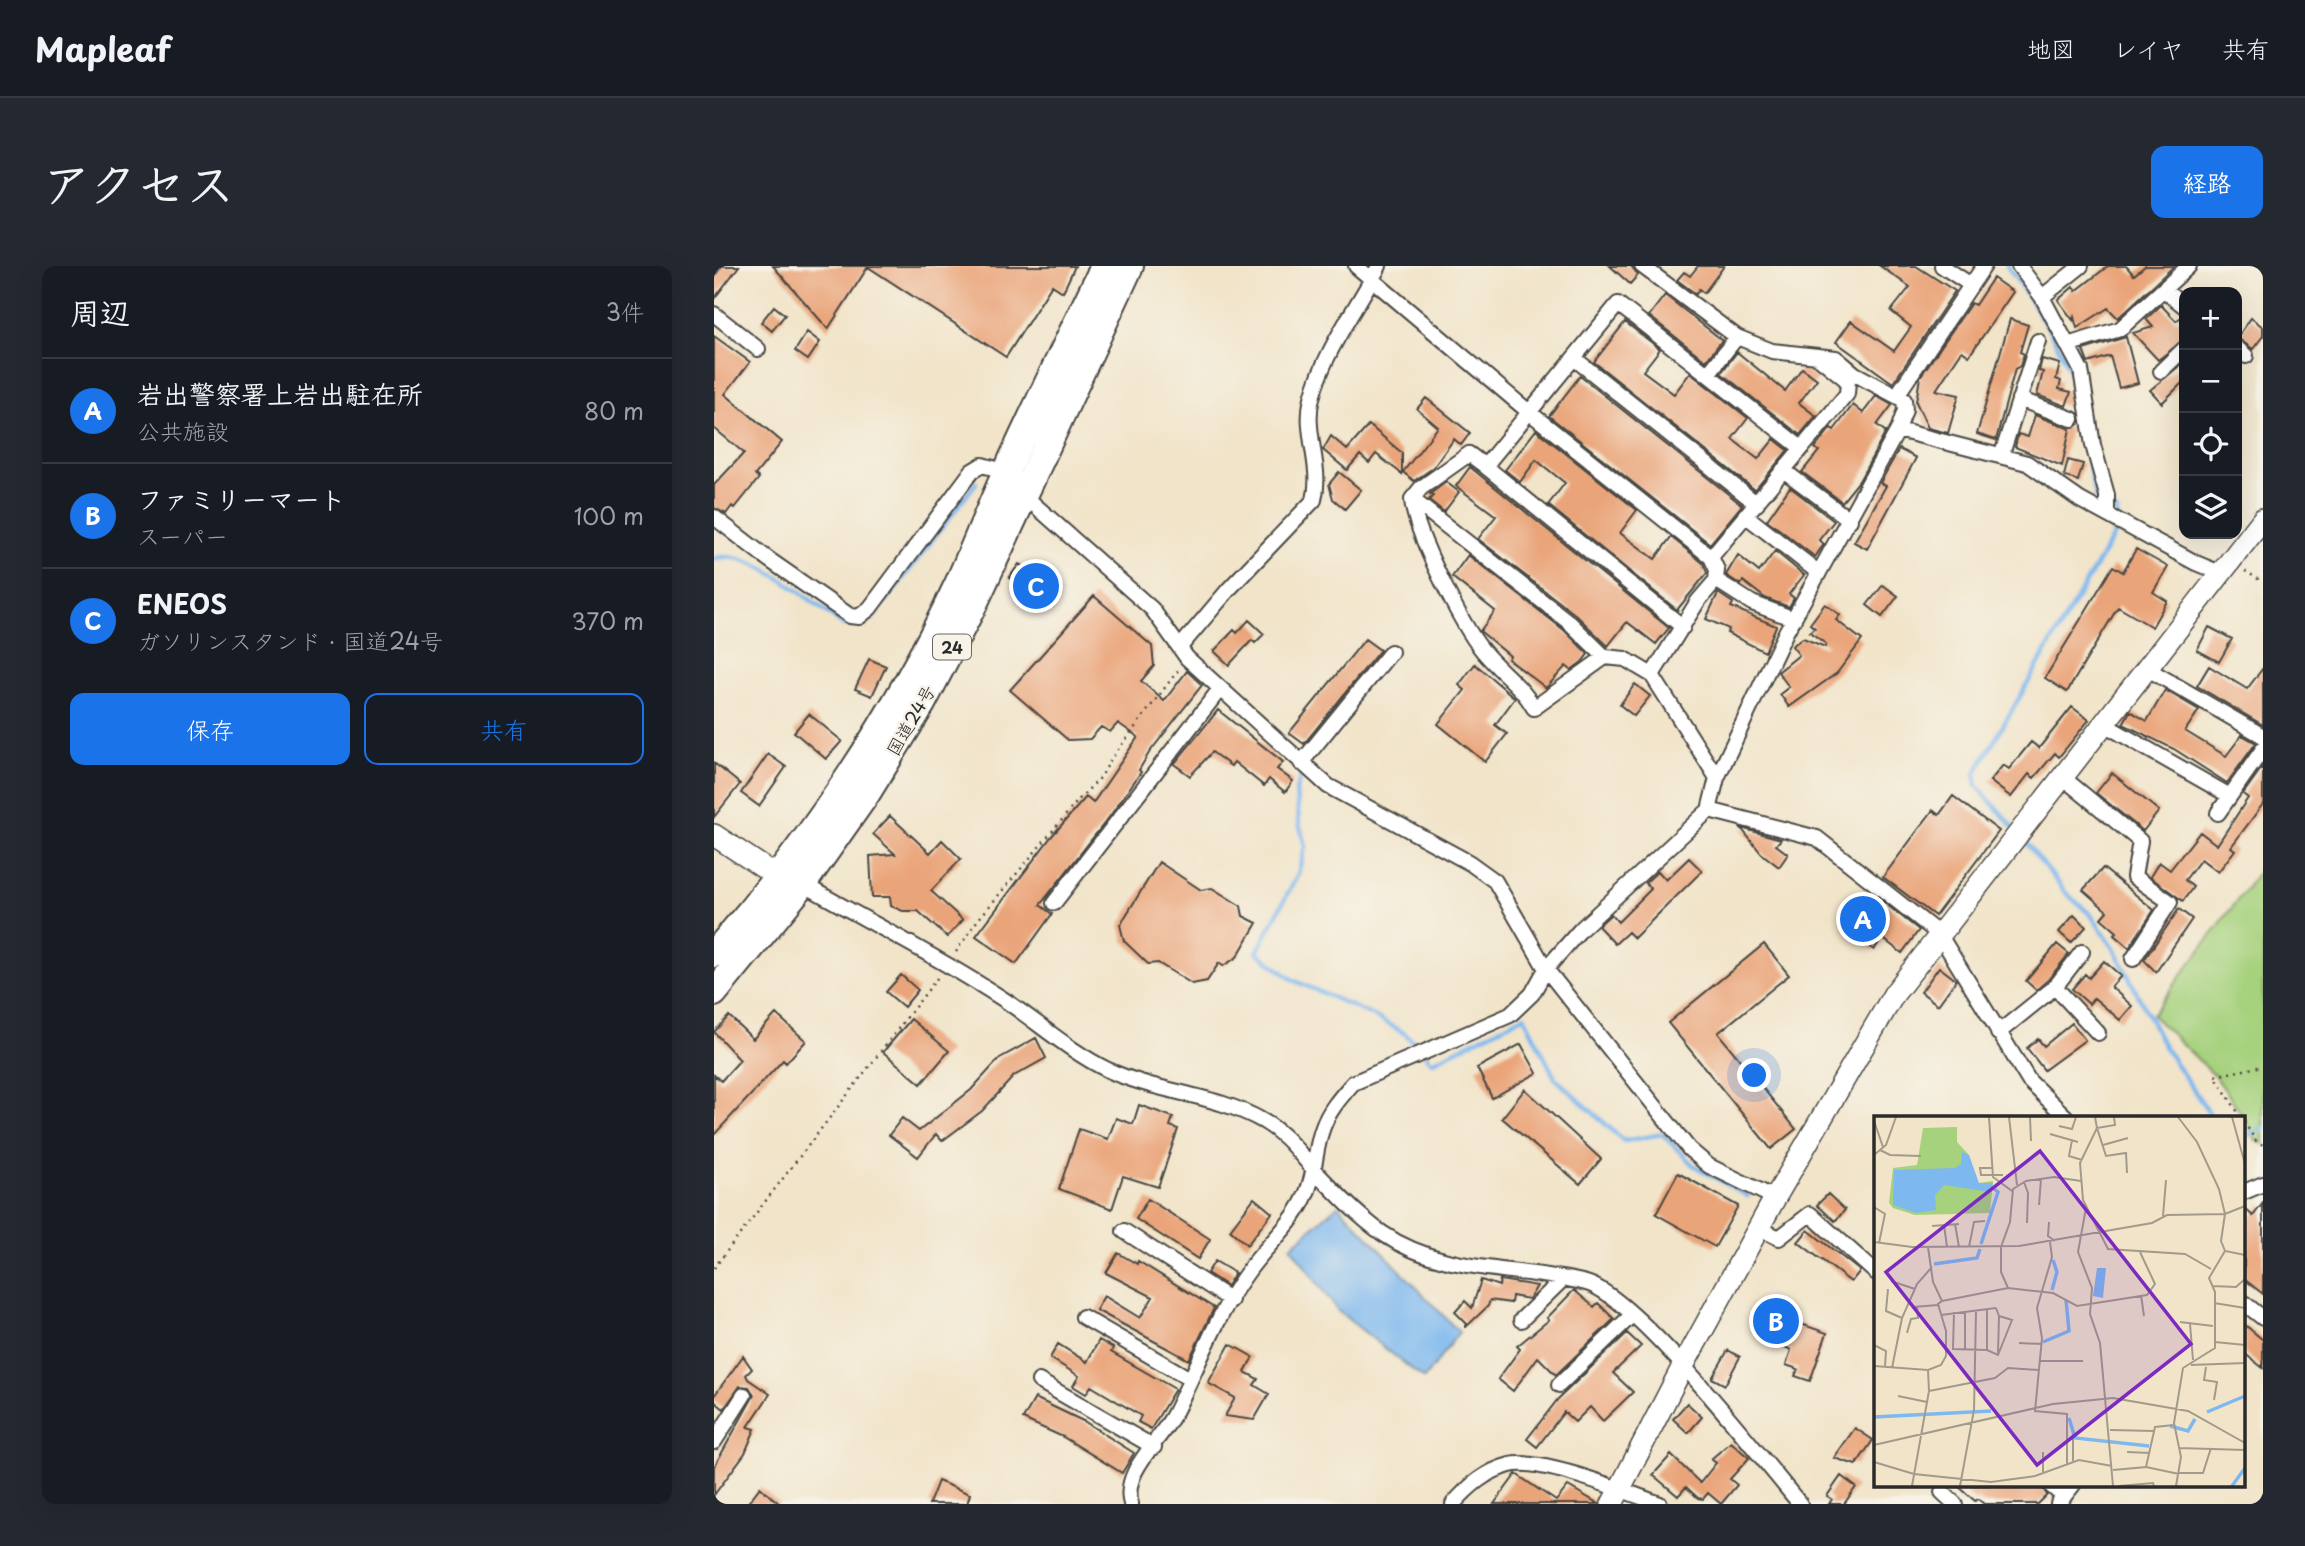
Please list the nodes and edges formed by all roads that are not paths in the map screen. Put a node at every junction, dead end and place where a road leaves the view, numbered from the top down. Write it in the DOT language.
graph roads {
  1 [pos="1104,266"];
  2 [pos="1130,266"];
  3 [pos="1356,266"];
  4 [pos="1642,266"];
  5 [pos="1941,266"];
  6 [pos="1984,266"];
  7 [pos="2019,266"];
  8 [pos="2081,266"];
  9 [pos="2189,266"];
  10 [pos="1375,273"];
  11 [pos="1970,285"];
  12 [pos="2164,289"];
  13 [pos="2042,297"];
  14 [pos="2179,302"];
  15 [pos="714,314"];
  16 [pos="1737,337"];
  17 [pos="2038,341"];
  18 [pos="2067,345"];
  19 [pos="758,349"];
  20 [pos="2183,350"];
  21 [pos="1816,355"];
  22 [pos="1575,359"];
  23 [pos="2161,371"];
  24 [pos="1708,374"];
  25 [pos="1897,395"];
  26 [pos="2019,399"];
  27 [pos="1529,412"];
  28 [pos="2072,419"];
  29 [pos="1898,430"];
  30 [pos="1800,447"];
  31 [pos="2002,454"];
  32 [pos="1485,466"];
  33 [pos="1783,470"];
  34 [pos="1005,476"];
  35 [pos="1025,493"];
  36 [pos="1412,499"];
  37 [pos="1757,503"];
  38 [pos="2106,514"];
  39 [pos="1745,515"];
  40 [pos="714,517"];
  41 [pos="2263,519"];
  42 [pos="1850,520"];
  43 [pos="1712,557"];
  44 [pos="1819,573"];
  45 [pos="2220,573"];
  46 [pos="1716,580"];
  47 [pos="1794,619"];
  48 [pos="1683,627"];
  49 [pos="1391,652"];
  50 [pos="1184,653"];
  51 [pos="1605,657"];
  52 [pos="2146,668"];
  53 [pos="1652,675"];
  54 [pos="1220,688"];
  55 [pos="2102,723"];
  56 [pos="2263,736"];
  57 [pos="2263,749"];
  58 [pos="1301,763"];
  59 [pos="2061,776"];
  60 [pos="1717,778"];
  61 [pos="2230,796"];
  62 [pos="1709,810"];
  63 [pos="2218,813"];
  64 [pos="714,835"];
  65 [pos="791,879"];
  66 [pos="1054,902"];
  67 [pos="1939,934"];
  68 [pos="2082,952"];
  69 [pos="714,954"];
  70 [pos="2133,959"];
  71 [pos="1546,968"];
  72 [pos="2055,988"];
  73 [pos="714,993"];
  74 [pos="1998,1033"];
  75 [pos="2098,1033"];
  76 [pos="2065,1116"];
  77 [pos="1315,1171"];
  78 [pos="2263,1184"];
  79 [pos="2246,1191"];
  80 [pos="1775,1198"];
  81 [pos="1759,1228"];
  82 [pos="1124,1231"];
  83 [pos="1874,1271"];
  84 [pos="1562,1280"];
  85 [pos="1231,1300"];
  86 [pos="2246,1305"];
  87 [pos="1632,1315"];
  88 [pos="1083,1317"];
  89 [pos="2263,1318"];
  90 [pos="1521,1320"];
  91 [pos="1683,1367"];
  92 [pos="1190,1379"];
  93 [pos="1039,1381"];
  94 [pos="1559,1385"];
  95 [pos="744,1395"];
  96 [pos="714,1442"];
  97 [pos="1154,1447"];
  98 [pos="2072,1486"];
  99 [pos="1942,1492"];
  100 [pos="1616,1497"];
  101 [pos="2061,1500"];
  102 [pos="1131,1504"];
  103 [pos="1453,1504"];
  104 [pos="1660,1504"];
  105 [pos="1800,1504"];
  106 [pos="1955,1504"];
  1 -- 34 [label="highway, 国道24号 / 24"];
  2 -- 35 [label="highway, 国道24号 / 24"];
  3 -- 10 [label="street"];
  4 -- 16 [label="street"];
  5 -- 11 [label="street"];
  6 -- 11 [label="street"];
  7 -- 13 [label="street"];
  8 -- 13 [label="street"];
  9 -- 12 [label="street"];
  10 -- 27 [label="street"];
  10 -- 50 [label="street"];
  11 -- 25 [label="street"];
  12 -- 14 [label="street"];
  12 -- 18 [label="street"];
  13 -- 18 [label="street"];
  15 -- 19 [label="street"];
  16 -- 21 [label="street"];
  16 -- 24 [label="street"];
  17 -- 26 [label="street"];
  18 -- 38 [label="street"];
  20 -- 23 [label="street"];
  21 -- 25 [label="street"];
  21 -- 30 [label="street"];
  22 -- 24 [label="street"];
  22 -- 27 [label="street"];
  22 -- 37 [label="street"];
  24 -- 30 [label="street"];
  25 -- 29 [label="street"];
  26 -- 28 [label="street"];
  26 -- 31 [label="street"];
  27 -- 32 [label="street"];
  27 -- 43 [label="street"];
  29 -- 31 [label="street"];
  29 -- 42 [label="street"];
  30 -- 33 [label="street"];
  31 -- 38 [label="street"];
  32 -- 36 [label="street"];
  32 -- 48 [label="street"];
  33 -- 37 [label="street"];
  33 -- 42 [label="street"];
  34 -- 35 [label="street"];
  34 -- 40 [label="street"];
  34 -- 65 [label="highway, 国道24号 / 24"];
  35 -- 50 [label="street"];
  35 -- 65 [label="highway, 国道24号 / 24"];
  36 -- 51 [label="street"];
  36 -- 51 [label="street"];
  37 -- 39 [label="street"];
  38 -- 45 [label="street"];
  39 -- 43 [label="street"];
  39 -- 44 [label="street"];
  41 -- 45 [label="street"];
  42 -- 44 [label="street"];
  43 -- 46 [label="street"];
  44 -- 47 [label="street"];
  45 -- 52 [label="street"];
  46 -- 47 [label="street"];
  46 -- 48 [label="street"];
  47 -- 60 [label="street"];
  48 -- 53 [label="street"];
  49 -- 58 [label="street"];
  50 -- 54 [label="street"];
  51 -- 53 [label="street"];
  52 -- 55 [label="street"];
  52 -- 56 [label="street"];
  53 -- 60 [label="street"];
  54 -- 58 [label="street"];
  54 -- 66 [label="street"];
  55 -- 59 [label="street"];
  55 -- 61 [label="street"];
  57 -- 61 [label="street"];
  58 -- 71 [label="street"];
  59 -- 67 [label="street"];
  59 -- 70 [label="street"];
  60 -- 62 [label="street"];
  61 -- 63 [label="street"];
  62 -- 67 [label="street"];
  62 -- 71 [label="street"];
  64 -- 65 [label="street"];
  65 -- 69 [label="highway, 国道24号 / 24"];
  65 -- 73 [label="highway, 国道24号 / 24"];
  65 -- 77 [label="street"];
  67 -- 74 [label="street"];
  67 -- 80 [label="street"];
  68 -- 72 [label="street"];
  71 -- 77 [label="street"];
  71 -- 80 [label="street"];
  72 -- 74 [label="street"];
  72 -- 75 [label="street"];
  74 -- 76 [label="street"];
  77 -- 84 [label="street"];
  77 -- 85 [label="street"];
  78 -- 79 [label="street"];
  80 -- 81 [label="street"];
  81 -- 83 [label="street"];
  81 -- 91 [label="street"];
  82 -- 85 [label="street"];
  84 -- 87 [label="street"];
  84 -- 90 [label="street"];
  85 -- 92 [label="street"];
  86 -- 89 [label="street"];
  87 -- 91 [label="street"];
  87 -- 94 [label="street"];
  88 -- 92 [label="street"];
  91 -- 100 [label="street"];
  91 -- 105 [label="street"];
  92 -- 97 [label="street"];
  93 -- 97 [label="street"];
  95 -- 96 [label="street"];
  97 -- 102 [label="street"];
  98 -- 101 [label="street"];
  99 -- 106 [label="street"];
  100 -- 103 [label="street"];
  100 -- 104 [label="street"];
}
